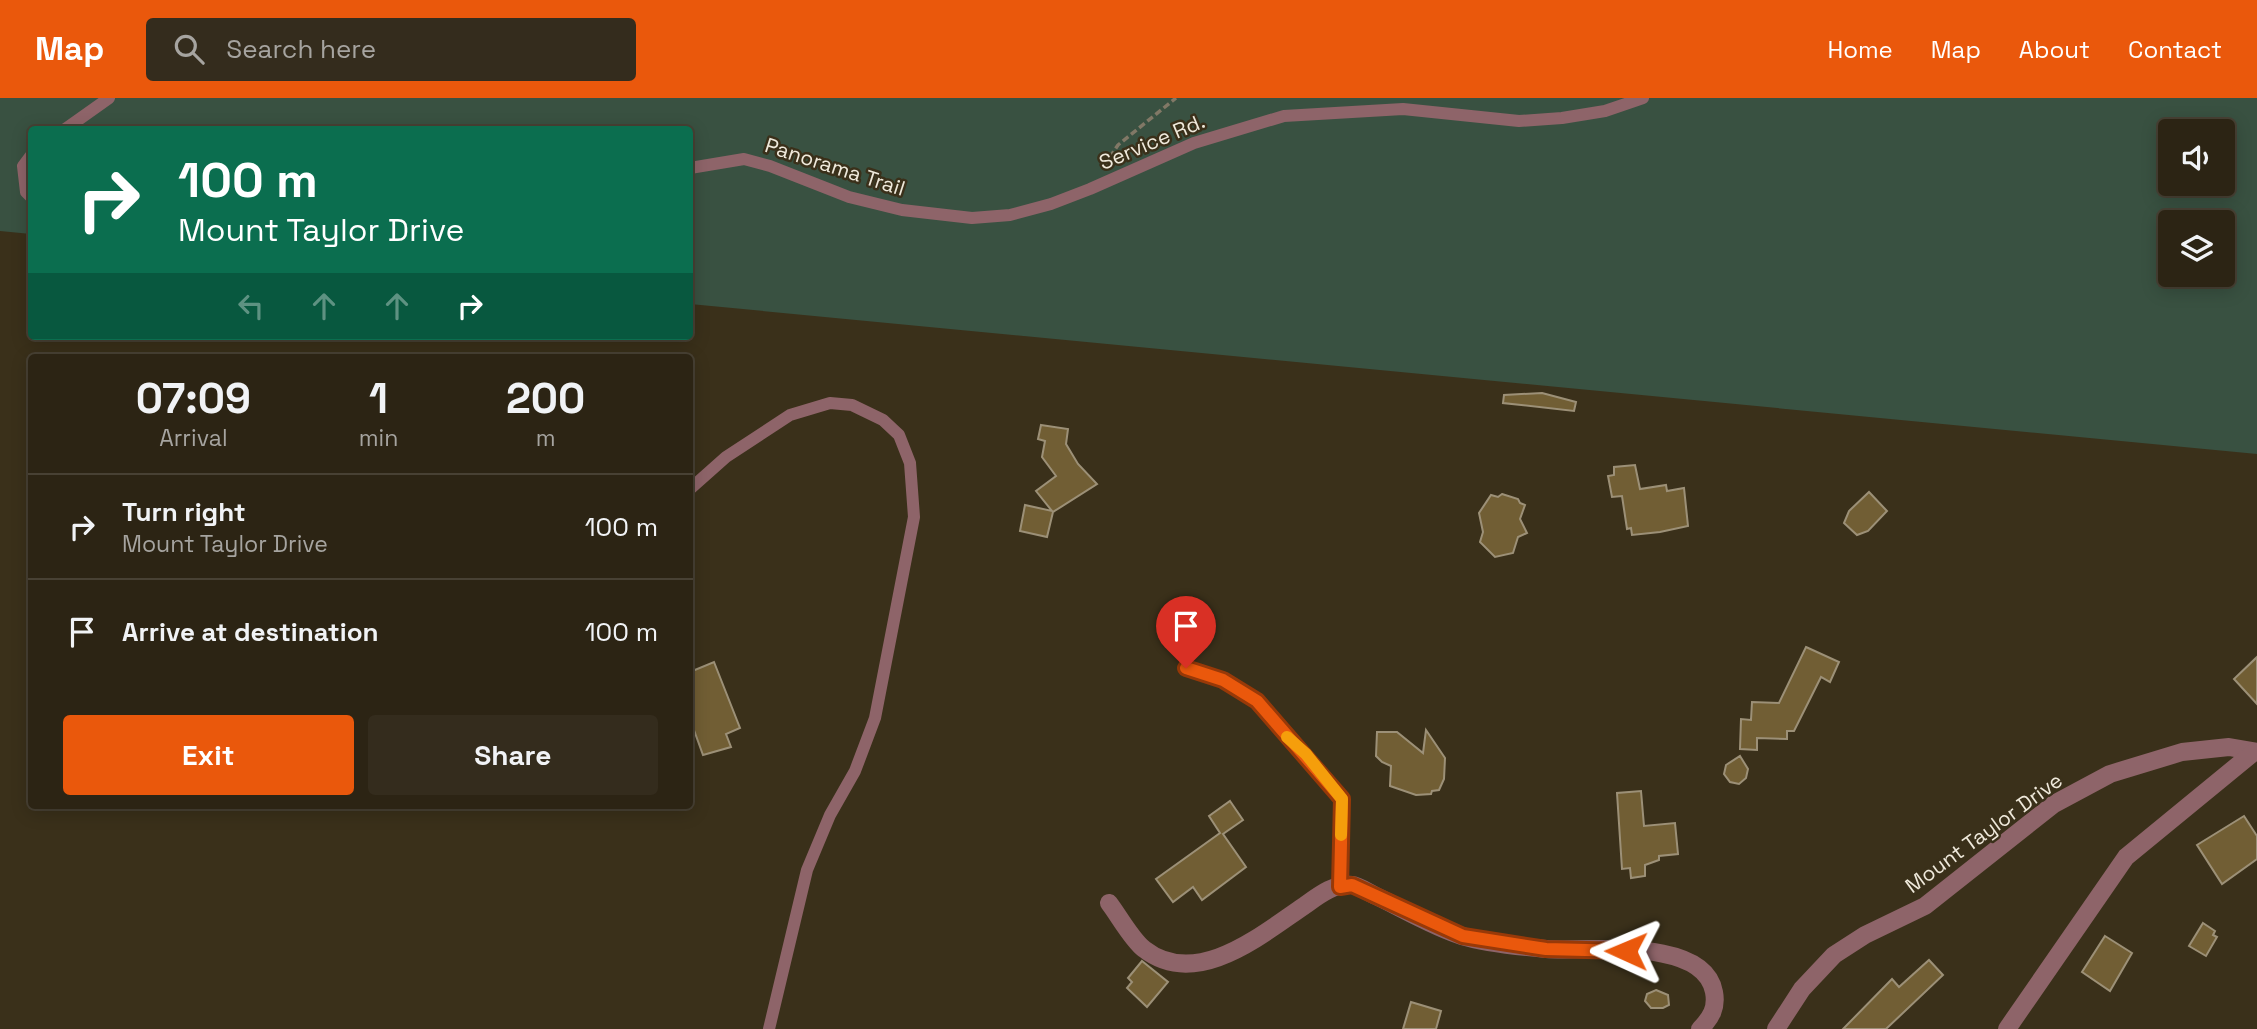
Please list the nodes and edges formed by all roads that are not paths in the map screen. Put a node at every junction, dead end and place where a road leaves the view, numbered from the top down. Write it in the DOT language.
graph roads {
  1 [pos="110,98"];
  2 [pos="1643,98"];
  3 [pos="70,126"];
  4 [pos="28,159"];
  5 [pos="693,168"];
  6 [pos="1090,189"];
  7 [pos="28,194"];
  8 [pos="693,486"];
  9 [pos="1186,668"];
  10 [pos="2255,752"];
  11 [pos="1340,887"];
  12 [pos="1109,903"];
  13 [pos="769,1029"];
  14 [pos="1700,1029"];
  15 [pos="1776,1029"];
  16 [pos="2007,1029"];
  1 -- 3 [label="lane"];
  2 -- 6 [label="lane, Service Rd."];
  4 -- 7 [label="lane"];
  5 -- 6 [label="lane, Panorama Trail"];
  8 -- 13 [label="lane"];
  9 -- 11 [label="lane"];
  10 -- 15 [label="street, Mount Taylor Drive"];
  10 -- 16 [label="street"];
  11 -- 12 [label="street"];
  11 -- 14 [label="street"];
}
